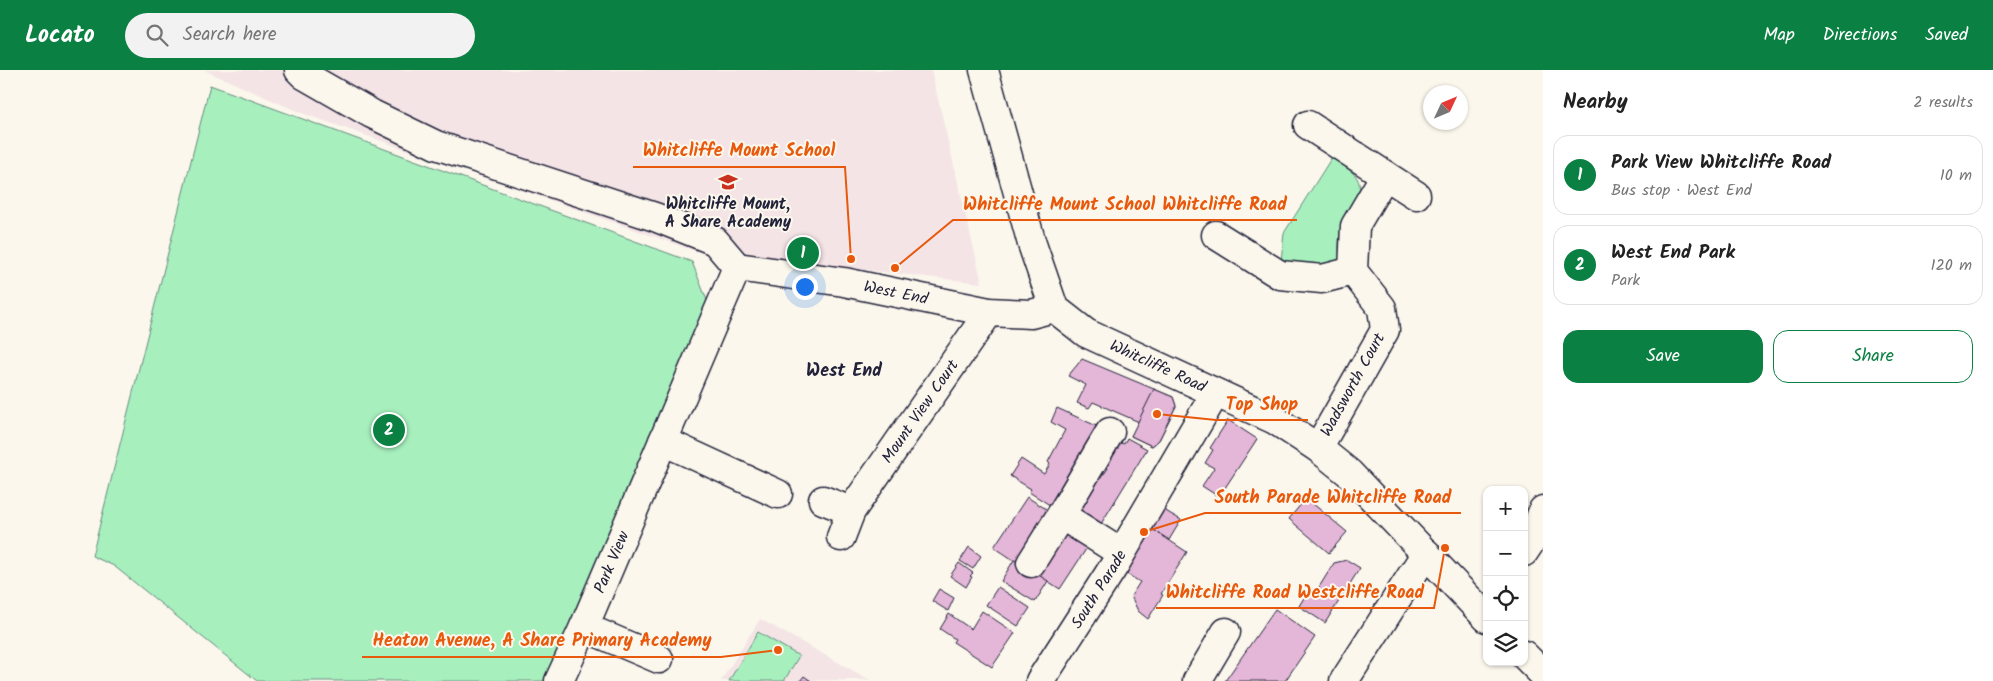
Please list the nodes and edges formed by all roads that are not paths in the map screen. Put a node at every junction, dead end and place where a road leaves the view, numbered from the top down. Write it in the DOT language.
graph roads {
  1 [pos="299,70"];
  2 [pos="984,70"];
  3 [pos="1308,125"];
  4 [pos="1385,175"];
  5 [pos="1416,195"];
  6 [pos="1216,235"];
  7 [pos="737,267"];
  8 [pos="1353,271"];
  9 [pos="1054,308"];
  10 [pos="989,312"];
  11 [pos="1215,394"];
  12 [pos="1110,432"];
  13 [pos="663,441"];
  14 [pos="1318,448"];
  15 [pos="778,494"];
  16 [pos="823,500"];
  17 [pos="1543,510"];
  18 [pos="851,511"];
  19 [pos="1061,515"];
  20 [pos="842,537"];
  21 [pos="1528,546"];
  22 [pos="1121,553"];
  23 [pos="1426,554"];
  24 [pos="1031,563"];
  25 [pos="1483,607"];
  26 [pos="584,627"];
  27 [pos="1226,632"];
  28 [pos="659,659"];
  29 [pos="1528,659"];
  30 [pos="1543,674"];
  31 [pos="559,681"];
  32 [pos="1040,681"];
  33 [pos="1197,681"];
  34 [pos="1344,681"];
  1 -- 7 [label="street"];
  2 -- 9 [label="street"];
  3 -- 4 [label="street"];
  4 -- 5 [label="street"];
  4 -- 8 [label="street"];
  6 -- 8 [label="street"];
  7 -- 10 [label="street, West End"];
  7 -- 13 [label="street, Park View"];
  8 -- 14 [label="street, Wadsworth Court"];
  9 -- 10 [label="street, West End"];
  9 -- 11 [label="street, Whitcliffe Road"];
  10 -- 18 [label="street, Mount View Court"];
  11 -- 14 [label="street, Whitcliffe Road"];
  11 -- 22 [label="street, South Parade"];
  12 -- 19 [label="street"];
  13 -- 15 [label="street"];
  13 -- 26 [label="street, Park View"];
  14 -- 23 [label="street, Whitcliffe Road"];
  16 -- 18 [label="street"];
  17 -- 21 [label="street"];
  18 -- 20 [label="street, Mount View Court"];
  19 -- 22 [label="street"];
  19 -- 24 [label="street"];
  22 -- 32 [label="street, South Parade"];
  23 -- 25 [label="street, Whitcliffe Road"];
  23 -- 34 [label="street"];
  26 -- 28 [label="street"];
  26 -- 31 [label="street, Park View"];
  27 -- 33 [label="street"];
  29 -- 30 [label="street"];
}
